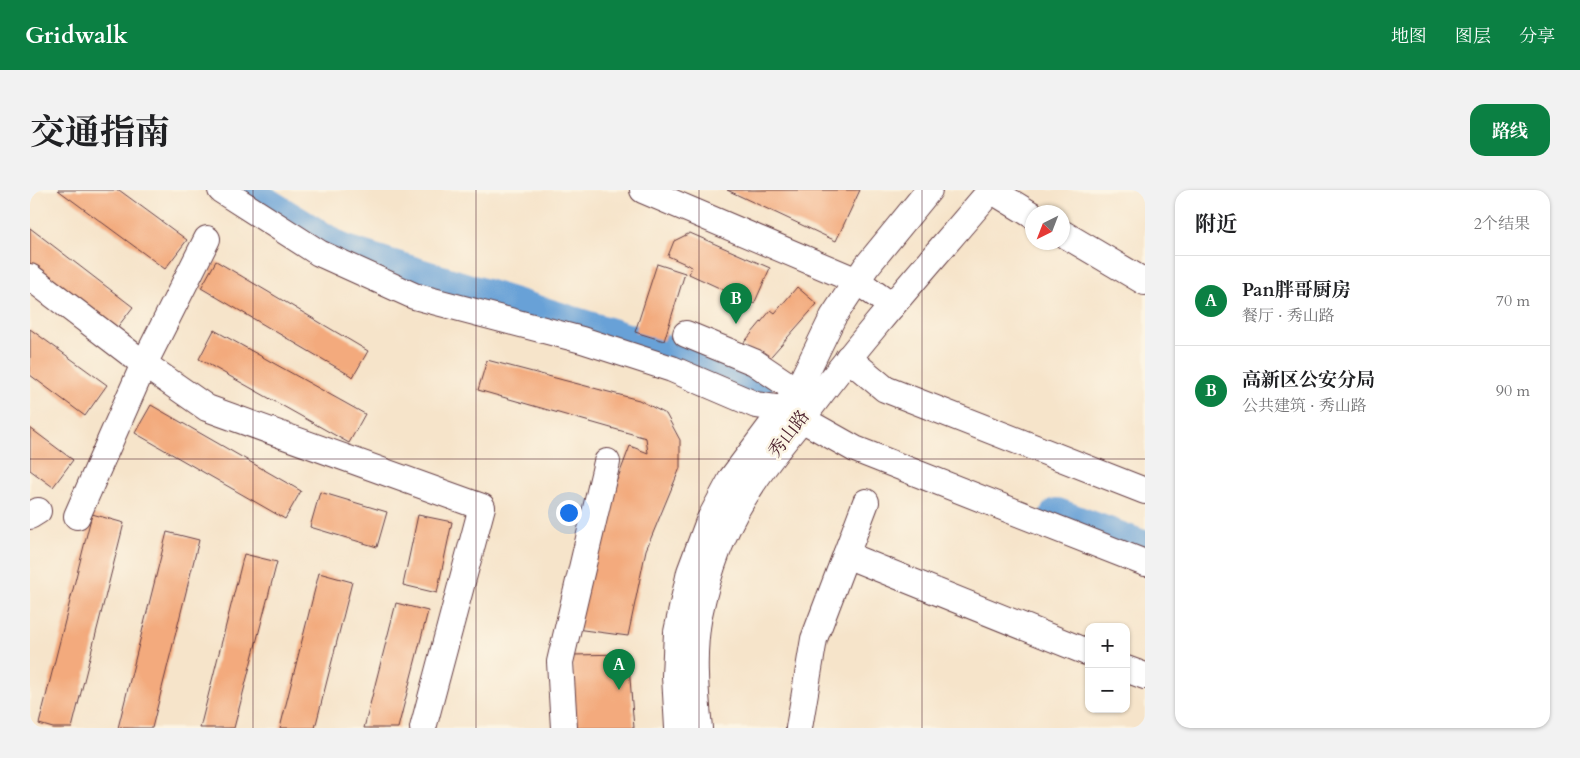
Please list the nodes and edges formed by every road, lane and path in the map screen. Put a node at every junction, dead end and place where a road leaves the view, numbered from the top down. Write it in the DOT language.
graph roads {
  1 [pos="221,190"];
  2 [pos="644,190"];
  3 [pos="929,190"];
  4 [pos="992,190"];
  5 [pos="1025,211"];
  6 [pos="1070,238"];
  7 [pos="207,239"];
  8 [pos="30,277"];
  9 [pos="857,281"];
  10 [pos="1145,282"];
  11 [pos="892,306"];
  12 [pos="686,334"];
  13 [pos="848,358"];
  14 [pos="144,364"];
  15 [pos="794,407"];
  16 [pos="607,462"];
  17 [pos="1145,491"];
  18 [pos="866,502"];
  19 [pos="77,516"];
  20 [pos="846,555"];
  21 [pos="1143,557"];
  22 [pos="1085,651"];
  23 [pos="1130,670"];
  24 [pos="1145,676"];
  25 [pos="423,728"];
  26 [pos="564,728"];
  27 [pos="678,728"];
  28 [pos="699,728"];
  29 [pos="799,728"];
  1 -- 15 [label="street"];
  2 -- 9 [label="street"];
  3 -- 9 [label="street"];
  4 -- 5 [label="street"];
  4 -- 11 [label="street, 秀山路"];
  6 -- 10 [label="street"];
  7 -- 14 [label="street"];
  8 -- 14 [label="street"];
  9 -- 11 [label="street"];
  9 -- 15 [label="street"];
  11 -- 13 [label="street, 秀山路"];
  12 -- 15 [label="street"];
  13 -- 15 [label="street, 秀山路"];
  13 -- 17 [label="street"];
  14 -- 19 [label="street"];
  14 -- 25 [label="street"];
  15 -- 21 [label="street"];
  15 -- 27 [label="street, 秀山路"];
  15 -- 28 [label="street, 秀山路"];
  16 -- 26 [label="street"];
  18 -- 20 [label="street"];
  20 -- 22 [label="street"];
  20 -- 29 [label="street"];
  23 -- 24 [label="street"];
}
